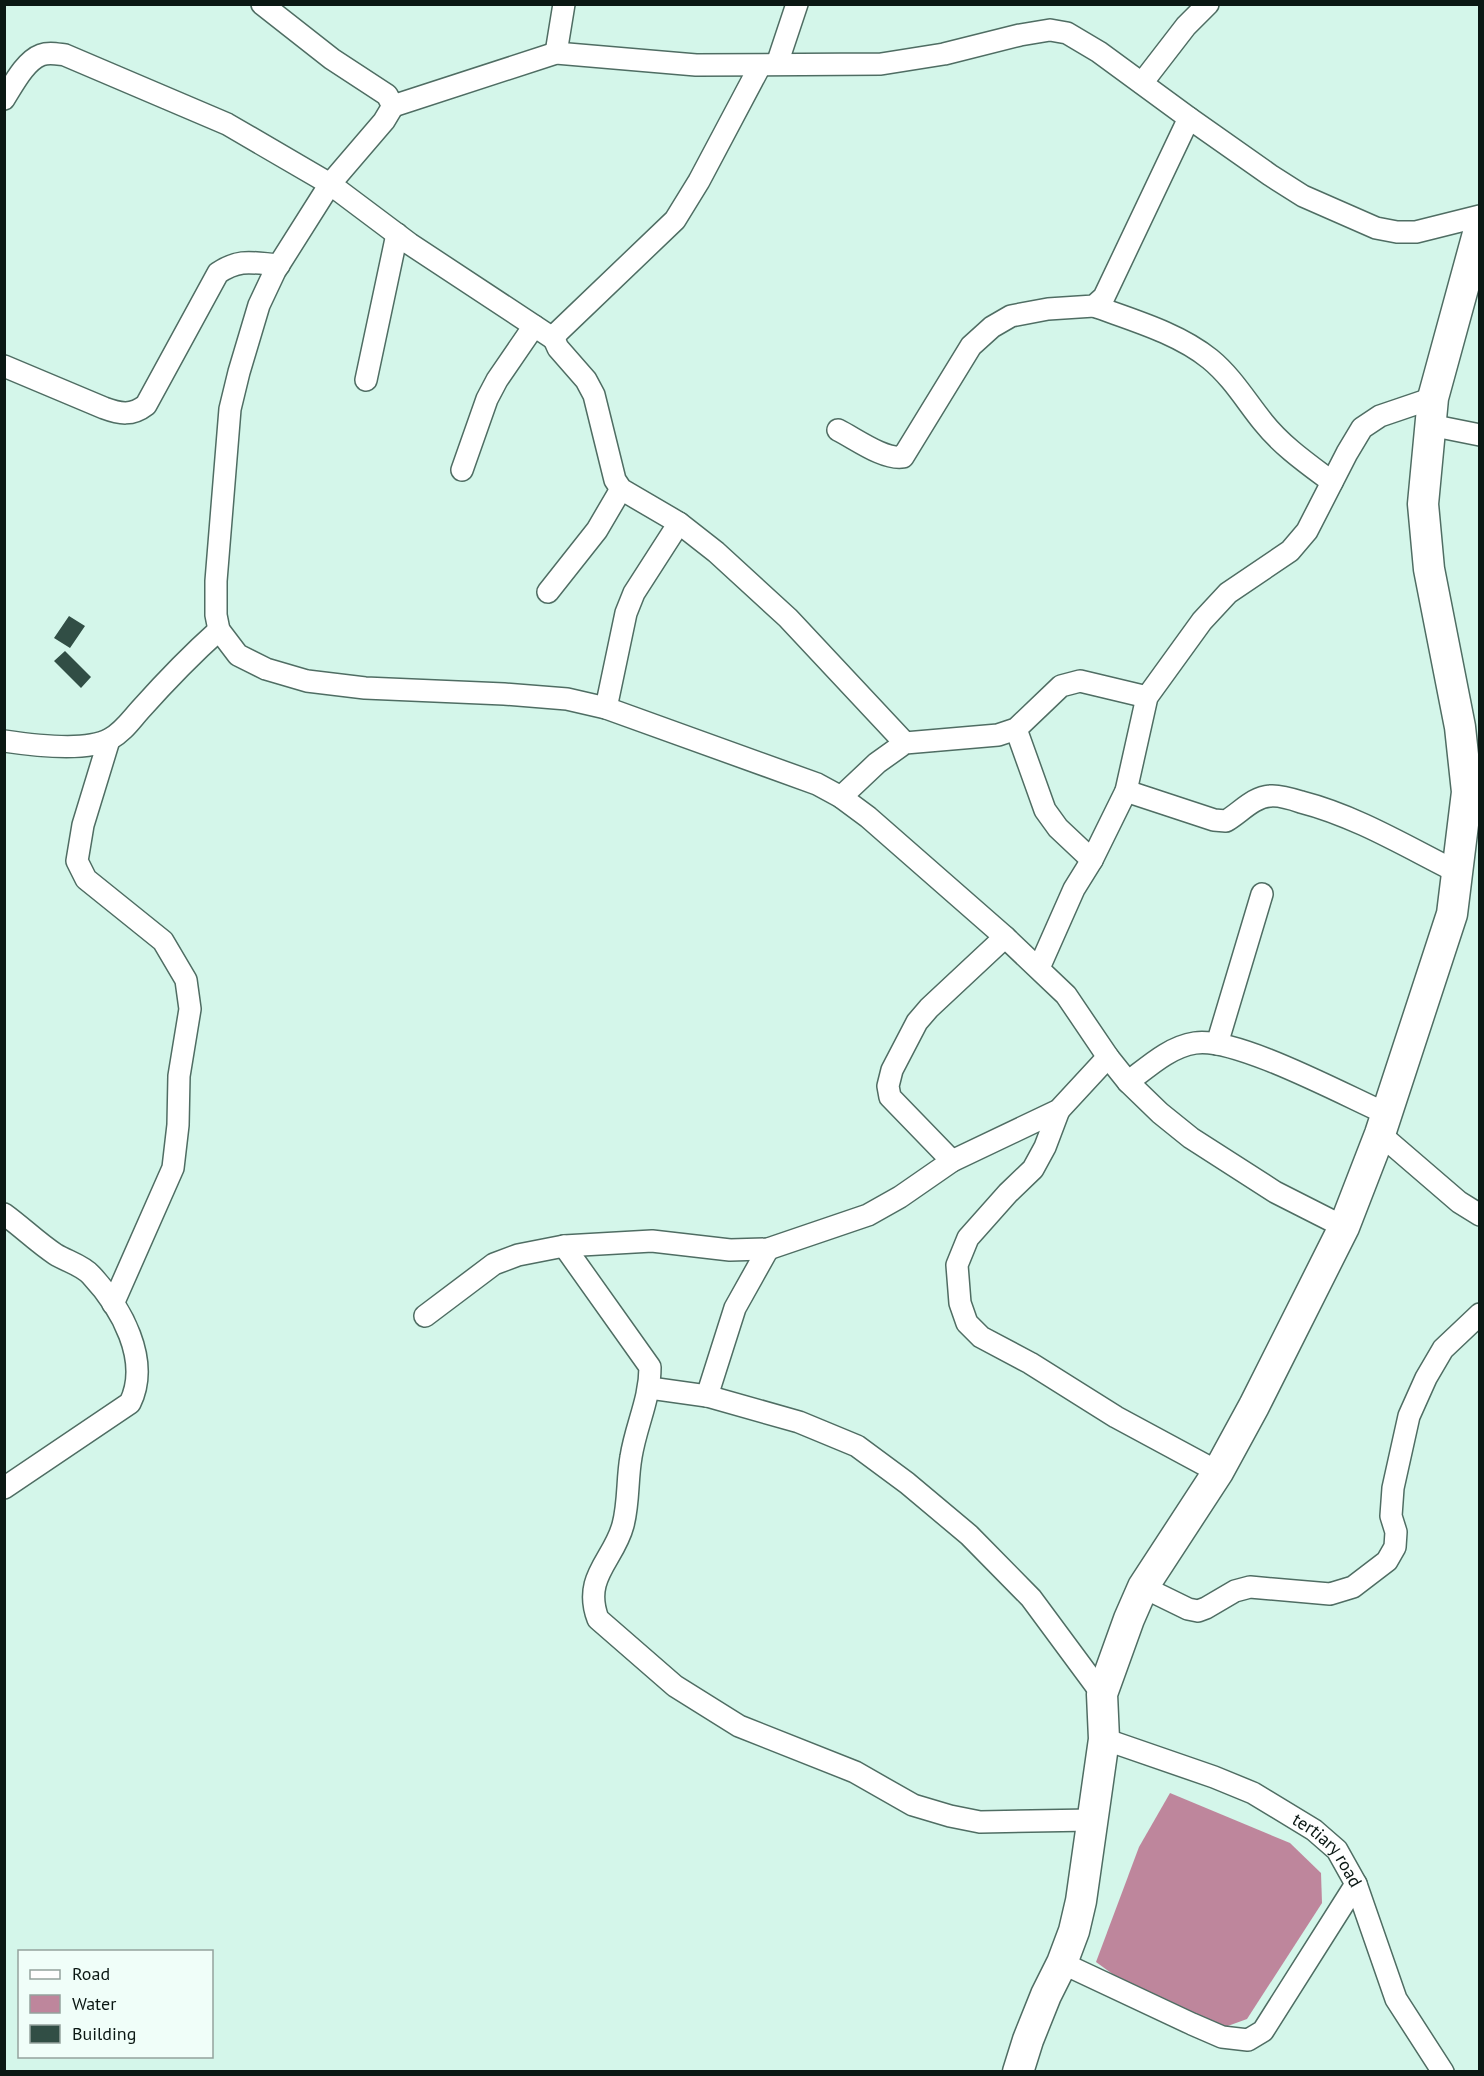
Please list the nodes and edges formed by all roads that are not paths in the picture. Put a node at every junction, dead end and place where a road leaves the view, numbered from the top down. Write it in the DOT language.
graph roads {
  1 [pos="262,4"];
  2 [pos="564,4"];
  3 [pos="796,4"];
  4 [pos="1209,4"];
  5 [pos="556,53"];
  6 [pos="768,65"];
  7 [pos="1142,83"];
  8 [pos="4,99"];
  9 [pos="393,106"];
  10 [pos="1189,118"];
  11 [pos="330,184"];
  12 [pos="1479,216"];
  13 [pos="1479,225"];
  14 [pos="397,234"];
  15 [pos="279,265"];
  16 [pos="1094,306"];
  17 [pos="534,326"];
  18 [pos="554,339"];
  19 [pos="4,366"];
  20 [pos="366,380"];
  21 [pos="1432,412"];
  22 [pos="838,430"];
  23 [pos="1479,435"];
  24 [pos="462,470"];
  25 [pos="1332,482"];
  26 [pos="621,489"];
  27 [pos="679,523"];
  28 [pos="548,592"];
  29 [pos="219,630"];
  30 [pos="1148,697"];
  31 [pos="606,708"];
  32 [pos="1470,723"];
  33 [pos="1016,729"];
  34 [pos="109,740"];
  35 [pos="4,741"];
  36 [pos="905,743"];
  37 [pos="1126,791"];
  38 [pos="841,797"];
  39 [pos="1092,860"];
  40 [pos="1457,872"];
  41 [pos="1262,894"];
  42 [pos="1005,937"];
  43 [pos="1039,968"];
  44 [pos="1217,1044"];
  45 [pos="1108,1058"];
  46 [pos="1128,1082"];
  47 [pos="1059,1110"];
  48 [pos="1384,1124"];
  49 [pos="952,1161"];
  50 [pos="4,1215"];
  51 [pos="1479,1215"];
  52 [pos="1344,1227"];
  53 [pos="564,1246"];
  54 [pos="768,1249"];
  55 [pos="113,1304"];
  56 [pos="1479,1314"];
  57 [pos="425,1316"];
  58 [pos="650,1388"];
  59 [pos="707,1396"];
  60 [pos="1218,1472"];
  61 [pos="4,1488"];
  62 [pos="1143,1587"];
  63 [pos="1102,1694"];
  64 [pos="1104,1739"];
  65 [pos="1092,1820"];
  66 [pos="1356,1884"];
  67 [pos="1062,1963"];
  68 [pos="1018,2072"];
  69 [pos="1443,2072"];
  1 -- 9 [label="street"];
  2 -- 5 [label="street"];
  3 -- 6 [label="street"];
  4 -- 7 [label="street"];
  5 -- 6 [label="street"];
  5 -- 9 [label="street"];
  6 -- 7 [label="street"];
  6 -- 18 [label="street"];
  7 -- 10 [label="street"];
  8 -- 11 [label="street"];
  9 -- 11 [label="street"];
  10 -- 12 [label="street"];
  10 -- 16 [label="street"];
  11 -- 14 [label="street"];
  11 -- 15 [label="street"];
  13 -- 21 [label="street"];
  14 -- 17 [label="street"];
  14 -- 20 [label="street"];
  15 -- 19 [label="street"];
  15 -- 29 [label="street"];
  16 -- 22 [label="street"];
  16 -- 25 [label="street"];
  17 -- 18 [label="street"];
  17 -- 24 [label="street"];
  18 -- 26 [label="street"];
  21 -- 23 [label="street"];
  21 -- 25 [label="street"];
  21 -- 32 [label="street"];
  25 -- 30 [label="street"];
  26 -- 27 [label="street"];
  26 -- 28 [label="street"];
  27 -- 31 [label="street"];
  27 -- 36 [label="street"];
  29 -- 31 [label="street"];
  29 -- 34 [label="street"];
  30 -- 33 [label="street"];
  30 -- 37 [label="street"];
  31 -- 38 [label="street"];
  32 -- 40 [label="street"];
  33 -- 36 [label="street"];
  33 -- 39 [label="street"];
  34 -- 35 [label="street"];
  34 -- 55 [label="street"];
  36 -- 38 [label="street"];
  37 -- 39 [label="street"];
  37 -- 40 [label="street"];
  38 -- 42 [label="street"];
  39 -- 43 [label="street"];
  40 -- 48 [label="street"];
  41 -- 44 [label="street"];
  42 -- 43 [label="street"];
  42 -- 49 [label="street"];
  43 -- 45 [label="street"];
  44 -- 46 [label="street"];
  44 -- 48 [label="street"];
  45 -- 46 [label="street"];
  45 -- 47 [label="street"];
  46 -- 52 [label="street"];
  47 -- 49 [label="street"];
  47 -- 60 [label="street"];
  48 -- 51 [label="street"];
  48 -- 52 [label="street"];
  49 -- 54 [label="street"];
  50 -- 55 [label="street"];
  52 -- 60 [label="street"];
  53 -- 54 [label="street"];
  53 -- 57 [label="street"];
  53 -- 58 [label="street"];
  54 -- 59 [label="street"];
  55 -- 61 [label="street"];
  56 -- 62 [label="street"];
  58 -- 59 [label="street"];
  58 -- 65 [label="street"];
  59 -- 63 [label="street"];
  60 -- 62 [label="street"];
  62 -- 63 [label="street"];
  63 -- 64 [label="street"];
  64 -- 65 [label="street"];
  64 -- 66 [label="street, tertiary road"];
  65 -- 67 [label="street"];
  66 -- 67 [label="street"];
  66 -- 69 [label="street, tertiary road"];
  67 -- 68 [label="street"];
}
